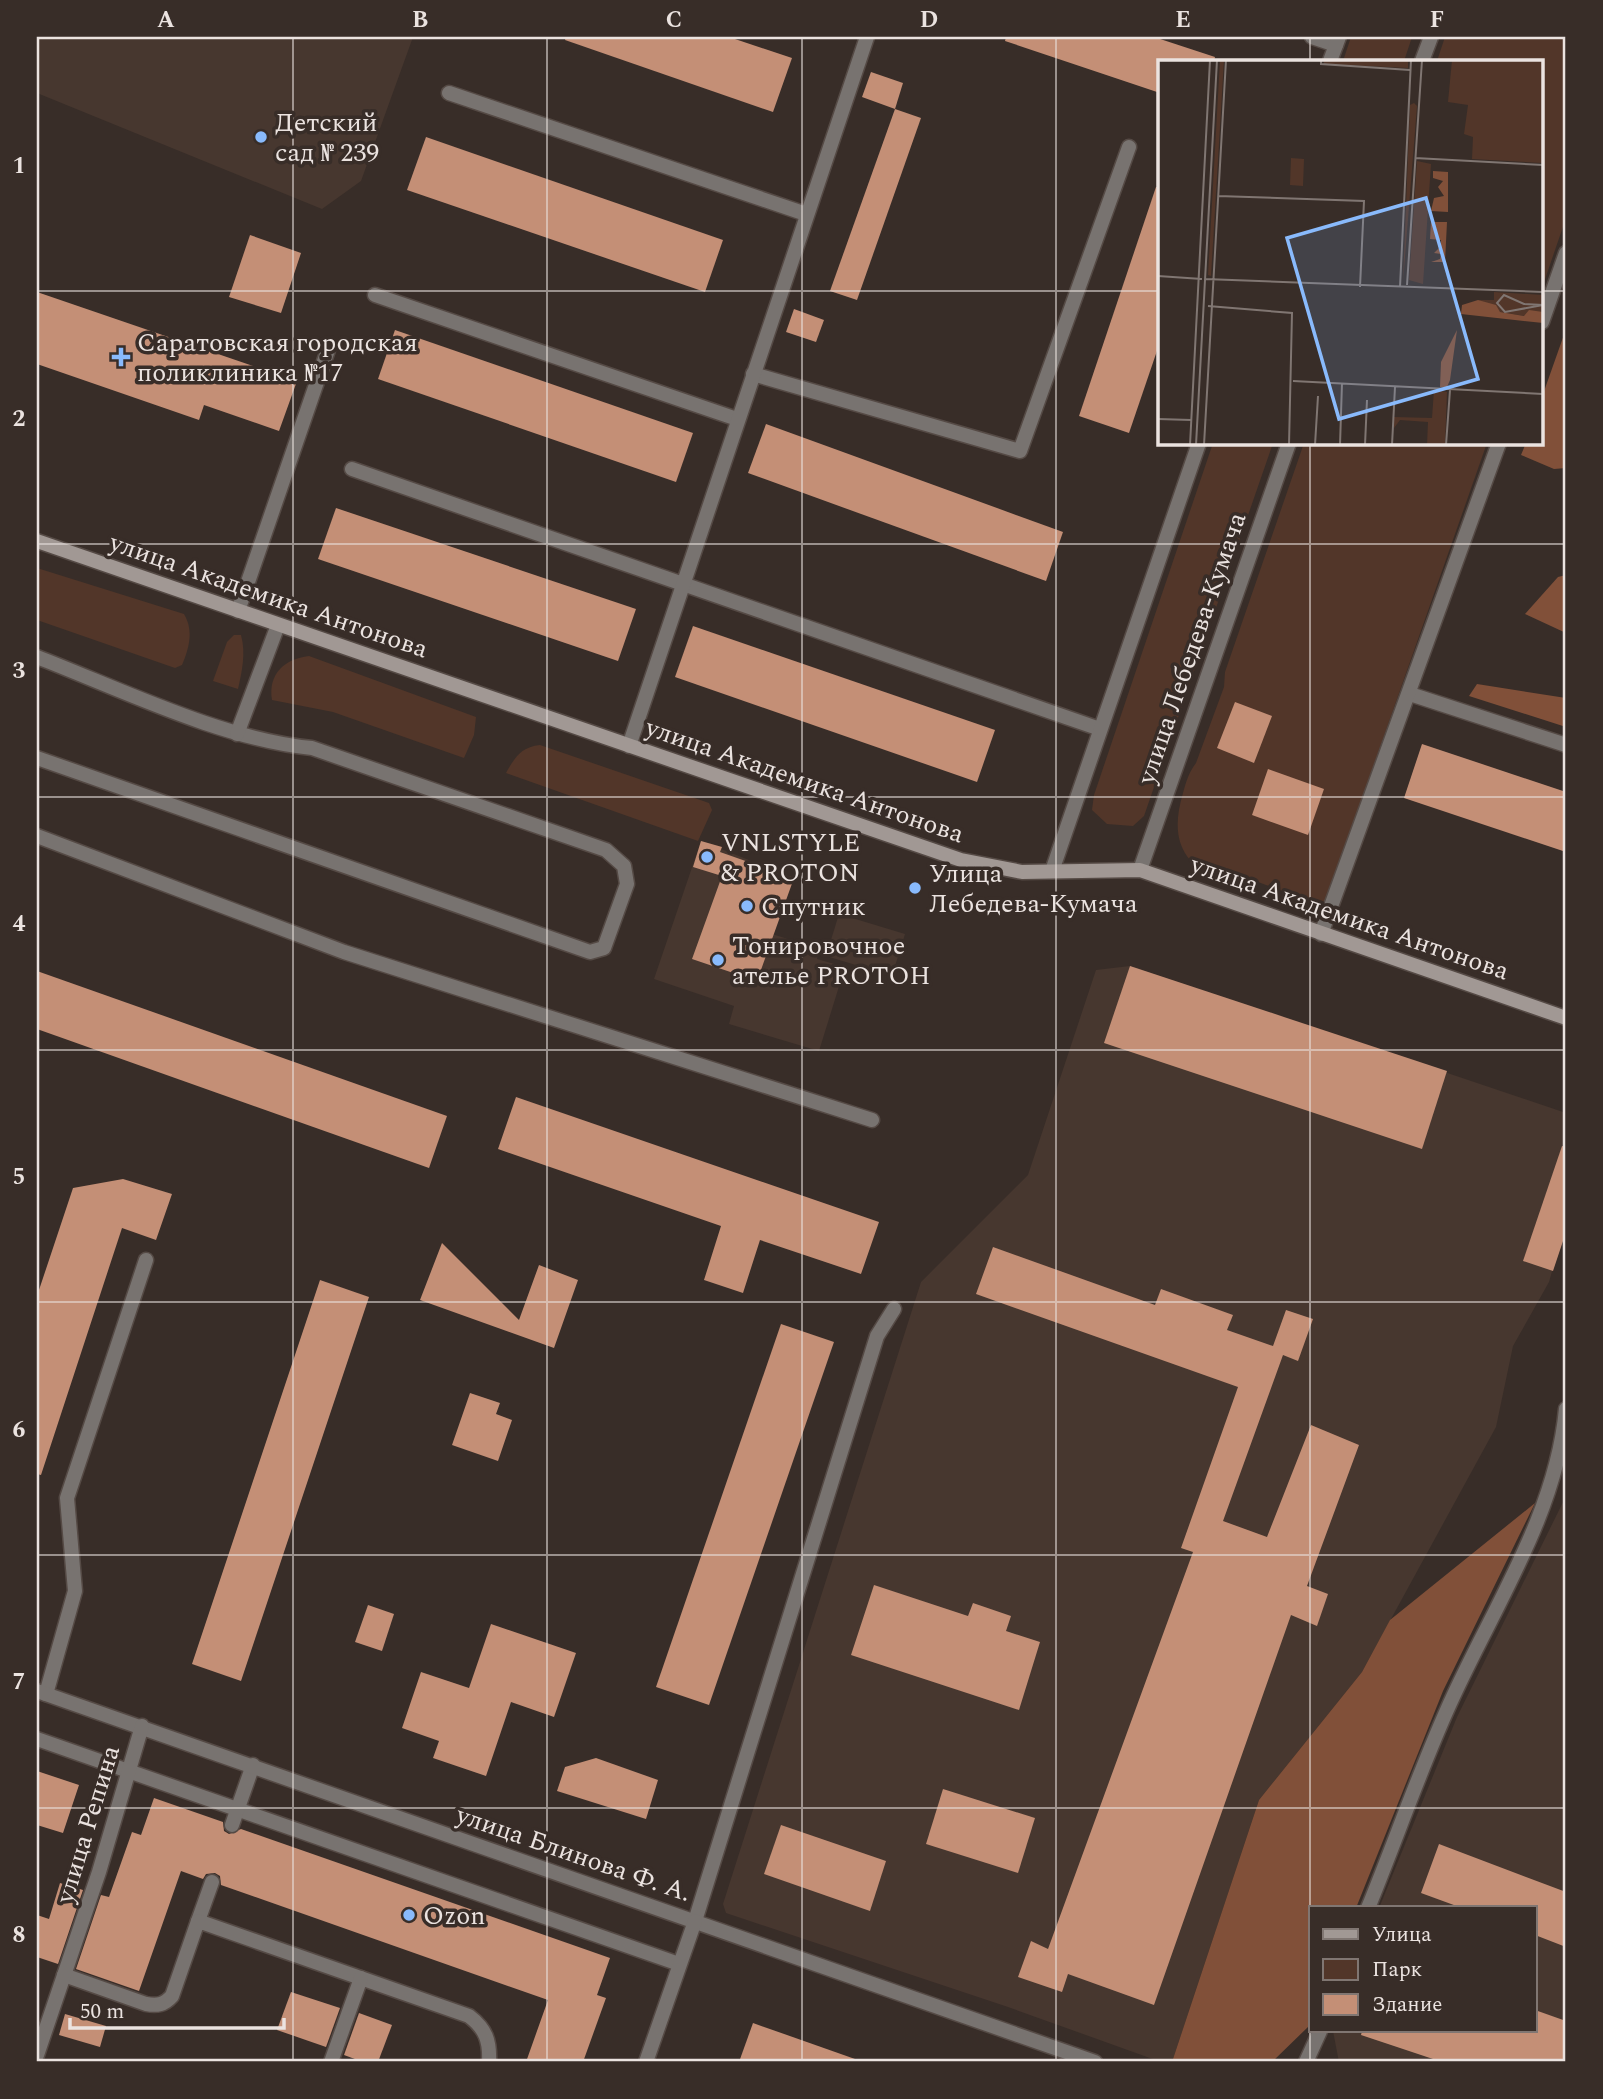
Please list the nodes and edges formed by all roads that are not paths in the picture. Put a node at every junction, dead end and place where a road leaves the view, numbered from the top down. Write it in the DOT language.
graph roads {
  1 [pos="867,37"];
  2 [pos="1312,37"];
  3 [pos="1431,37"];
  4 [pos="1337,41"];
  5 [pos="1330,60"];
  6 [pos="1422,60"];
  7 [pos="449,93"];
  8 [pos="1129,147"];
  9 [pos="806,214"];
  10 [pos="1566,253"];
  11 [pos="375,295"];
  12 [pos="1544,316"];
  13 [pos="328,350"];
  14 [pos="753,374"];
  15 [pos="737,419"];
  16 [pos="1199,444"];
  17 [pos="1289,444"];
  18 [pos="1499,444"];
  19 [pos="352,470"];
  20 [pos="37,541"];
  21 [pos="685,584"];
  22 [pos="238,611"];
  23 [pos="278,625"];
  24 [pos="37,657"];
  25 [pos="1410,694"];
  26 [pos="1100,729"];
  27 [pos="237,734"];
  28 [pos="1566,745"];
  29 [pos="629,746"];
  30 [pos="37,758"];
  31 [pos="37,836"];
  32 [pos="1140,870"];
  33 [pos="1052,871"];
  34 [pos="1321,934"];
  35 [pos="1566,1018"];
  36 [pos="872,1120"];
  37 [pos="146,1260"];
  38 [pos="894,1309"];
  39 [pos="1566,1409"];
  40 [pos="41,1692"];
  41 [pos="142,1726"];
  42 [pos="37,1739"];
  43 [pos="253,1765"];
  44 [pos="129,1771"];
  45 [pos="237,1809"];
  46 [pos="232,1825"];
  47 [pos="212,1882"];
  48 [pos="1369,1906"];
  49 [pos="198,1921"];
  50 [pos="695,1921"];
  51 [pos="679,1964"];
  52 [pos="64,1975"];
  53 [pos="361,1978"];
  54 [pos="1320,2032"];
  55 [pos="37,2055"];
  56 [pos="331,2062"];
  57 [pos="489,2062"];
  58 [pos="646,2062"];
  59 [pos="1095,2062"];
  60 [pos="1306,2062"];
  1 -- 9 [label="street"];
  2 -- 4 [label="street"];
  3 -- 6 [label="street"];
  4 -- 5 [label="street"];
  7 -- 9 [label="street"];
  8 -- 14 [label="street"];
  9 -- 14 [label="street"];
  10 -- 12 [label="street"];
  11 -- 15 [label="street"];
  13 -- 22 [label="street"];
  14 -- 15 [label="street"];
  15 -- 21 [label="street"];
  16 -- 26 [label="street"];
  17 -- 32 [label="street, улица Лебедева-Кумача"];
  18 -- 25 [label="street"];
  19 -- 21 [label="street"];
  20 -- 22 [label="main road, улица Академика Антонова"];
  21 -- 26 [label="street"];
  21 -- 29 [label="street"];
  22 -- 23 [label="main road, улица Академика Антонова"];
  23 -- 27 [label="street"];
  23 -- 29 [label="main road, улица Академика Антонова"];
  24 -- 27 [label="street"];
  25 -- 28 [label="street"];
  25 -- 34 [label="street"];
  26 -- 33 [label="street"];
  27 -- 30 [label="street"];
  29 -- 33 [label="main road, улица Академика Антонова"];
  31 -- 36 [label="street"];
  32 -- 33 [label="main road, улица Академика Антонова"];
  32 -- 34 [label="main road, улица Академика Антонова"];
  34 -- 35 [label="main road, улица Академика Антонова"];
  37 -- 40 [label="street"];
  38 -- 50 [label="street"];
  39 -- 48 [label="street"];
  40 -- 41 [label="street, улица Блинова Ф. А."];
  41 -- 43 [label="street, улица Блинова Ф. А."];
  41 -- 44 [label="street, улица Репина"];
  42 -- 44 [label="street"];
  43 -- 45 [label="street"];
  43 -- 50 [label="street, улица Блинова Ф. А."];
  44 -- 45 [label="street"];
  44 -- 52 [label="street, улица Репина"];
  45 -- 46 [label="street"];
  45 -- 51 [label="street"];
  47 -- 49 [label="street"];
  49 -- 52 [label="street"];
  49 -- 53 [label="street"];
  50 -- 51 [label="street"];
  50 -- 59 [label="street, улица Блинова Ф. А."];
  51 -- 58 [label="street"];
  52 -- 55 [label="street, улица Репина"];
  53 -- 56 [label="street"];
  53 -- 57 [label="street"];
  54 -- 60 [label="street"];
}
